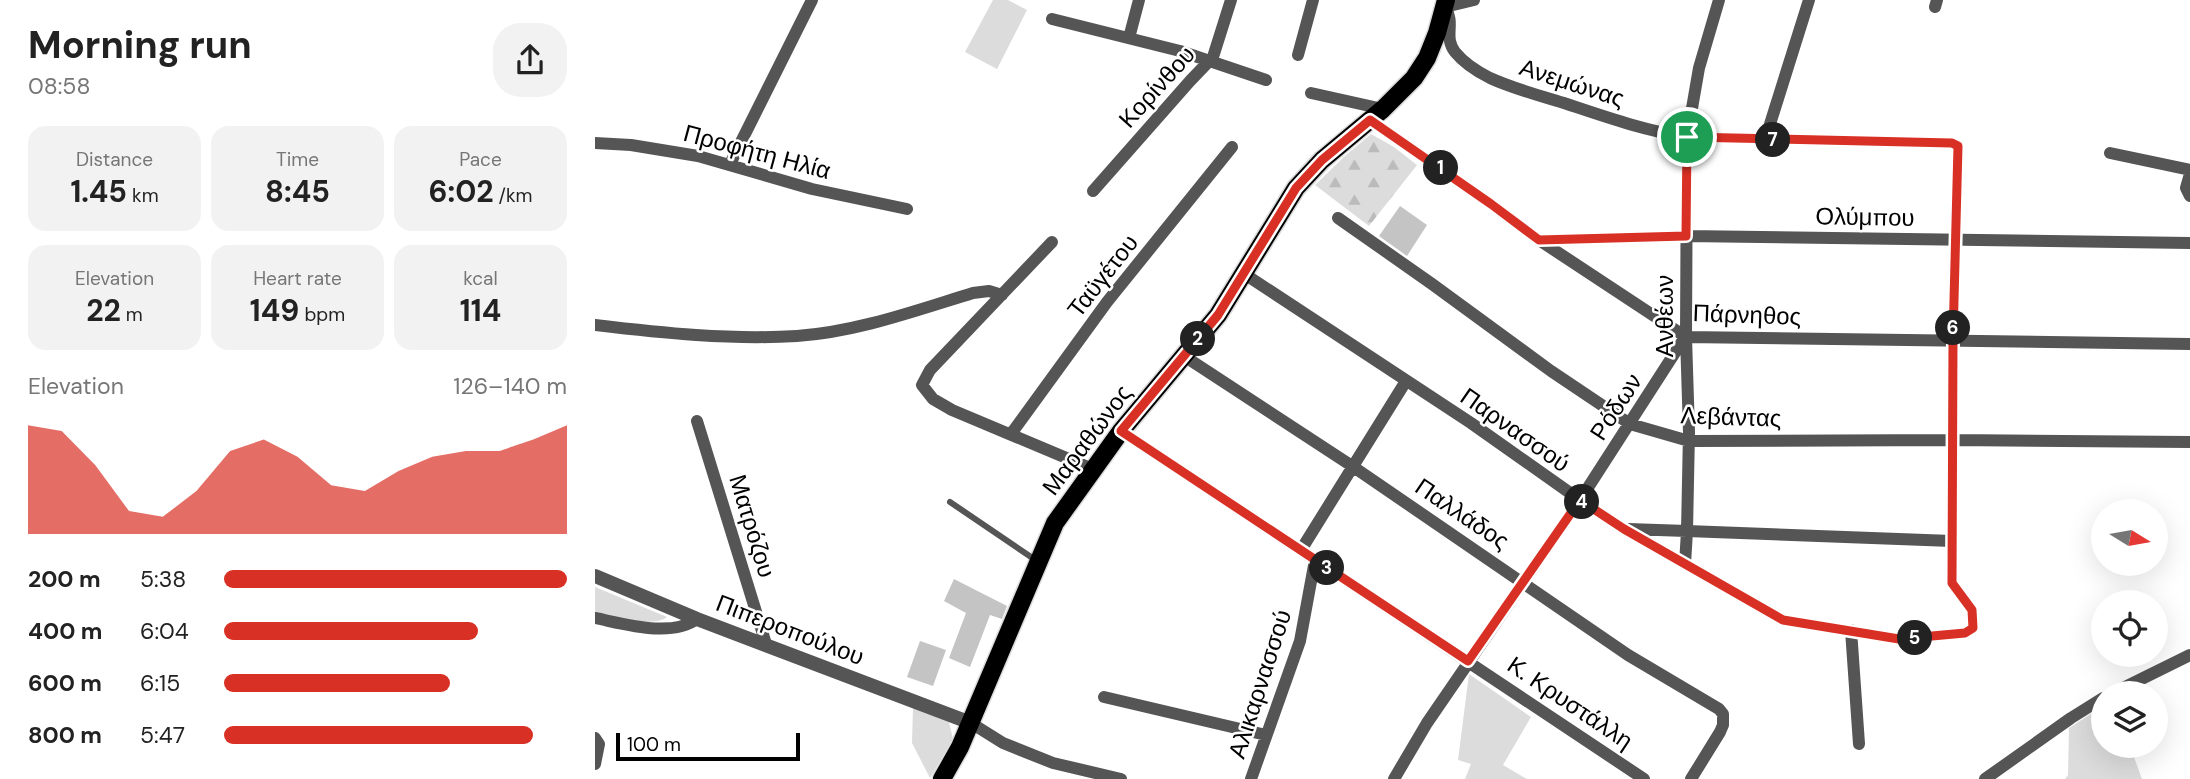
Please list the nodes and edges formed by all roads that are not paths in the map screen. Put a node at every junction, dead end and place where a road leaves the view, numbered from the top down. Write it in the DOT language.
graph roads {
  1 [pos="812,0"];
  2 [pos="1139,0"];
  3 [pos="1231,0"];
  4 [pos="1313,0"];
  5 [pos="1474,0"];
  6 [pos="1719,0"];
  7 [pos="1809,0"];
  8 [pos="1445,3"];
  9 [pos="1052,19"];
  10 [pos="1129,38"];
  11 [pos="1298,55"];
  12 [pos="1210,61"];
  13 [pos="1266,80"];
  14 [pos="1311,93"];
  15 [pos="1376,115"];
  16 [pos="1687,137"];
  17 [pos="1765,140"];
  18 [pos="595,143"];
  19 [pos="1232,148"];
  20 [pos="2110,153"];
  21 [pos="730,164"];
  22 [pos="2190,172"];
  23 [pos="1093,191"];
  24 [pos="2190,196"];
  25 [pos="907,209"];
  26 [pos="1338,218"];
  27 [pos="1686,236"];
  28 [pos="1956,239"];
  29 [pos="1539,240"];
  30 [pos="1052,242"];
  31 [pos="2190,243"];
  32 [pos="1243,273"];
  33 [pos="1002,295"];
  34 [pos="595,325"];
  35 [pos="1685,337"];
  36 [pos="1953,339"];
  37 [pos="2190,344"];
  38 [pos="1184,356"];
  39 [pos="1406,382"];
  40 [pos="697,421"];
  41 [pos="1630,424"];
  42 [pos="1121,431"];
  43 [pos="1011,434"];
  44 [pos="1953,440"];
  45 [pos="1689,441"];
  46 [pos="2190,442"];
  47 [pos="1352,466"];
  48 [pos="1095,470"];
  49 [pos="1580,500"];
  50 [pos="950,502"];
  51 [pos="1624,529"];
  52 [pos="1687,531"];
  53 [pos="1952,541"];
  54 [pos="1301,550"];
  55 [pos="1315,560"];
  56 [pos="1039,562"];
  57 [pos="1685,564"];
  58 [pos="595,576"];
  59 [pos="1523,581"];
  60 [pos="595,618"];
  61 [pos="697,619"];
  62 [pos="1851,631"];
  63 [pos="766,644"];
  64 [pos="2190,655"];
  65 [pos="1468,661"];
  66 [pos="2137,681"];
  67 [pos="1104,697"];
  68 [pos="2091,706"];
  69 [pos="971,723"];
  70 [pos="1265,735"];
  71 [pos="595,737"];
  72 [pos="1859,744"];
  73 [pos="595,764"];
  74 [pos="943,779"];
  75 [pos="1121,779"];
  76 [pos="1251,779"];
  77 [pos="1394,779"];
  78 [pos="1644,779"];
  79 [pos="1691,779"];
  80 [pos="1985,779"];
  1 -- 21 [label="street"];
  2 -- 10 [label="street"];
  3 -- 12 [label="street, Κορίνθου"];
  4 -- 11 [label="street"];
  5 -- 8 [label="street"];
  6 -- 16 [label="street, Ανθέων"];
  7 -- 17 [label="street"];
  8 -- 15 [label="main road, Μαραθώνος"];
  8 -- 16 [label="street, Ανεμώνας"];
  9 -- 10 [label="street"];
  10 -- 12 [label="street"];
  12 -- 13 [label="street"];
  12 -- 23 [label="street, Κορίνθου"];
  14 -- 15 [label="street"];
  15 -- 29 [label="street, Πάρνηθος"];
  15 -- 32 [label="main road, Μαραθώνος"];
  16 -- 17 [label="street, Ανεμώνας"];
  16 -- 27 [label="street, Ανθέων"];
  17 -- 28 [label="street, Ανεμώνας"];
  18 -- 21 [label="street, Προφήτη Ηλία"];
  19 -- 43 [label="street, Ταϋγέτου"];
  20 -- 22 [label="street"];
  21 -- 25 [label="street, Προφήτη Ηλία"];
  22 -- 24 [label="street"];
  26 -- 41 [label="street, Λεβάντας"];
  27 -- 28 [label="street, Ολύμπου"];
  27 -- 29 [label="street, Ολύμπου"];
  27 -- 35 [label="street, Ανθέων"];
  28 -- 31 [label="street, Ολύμπου"];
  28 -- 36 [label="street, Ανεμώνας"];
  29 -- 35 [label="street, Πάρνηθος"];
  30 -- 33 [label="street"];
  32 -- 38 [label="main road, Μαραθώνος"];
  32 -- 39 [label="street, Παρνασσού"];
  33 -- 34 [label="street"];
  33 -- 43 [label="street"];
  35 -- 36 [label="street, Πάρνηθος"];
  35 -- 41 [label="street, Ρόδων"];
  35 -- 45 [label="street, Ανθέων"];
  36 -- 37 [label="street, Πάρνηθος"];
  36 -- 44 [label="street, Ανεμώνας"];
  38 -- 42 [label="main road, Μαραθώνος"];
  38 -- 47 [label="street, Παλλάδος"];
  39 -- 47 [label="street"];
  39 -- 49 [label="street, Παρνασσού"];
  40 -- 63 [label="street, Ματρόζου"];
  41 -- 45 [label="street, Λεβάντας"];
  41 -- 49 [label="street, Ρόδων"];
  42 -- 48 [label="main road, Μαραθώνος"];
  42 -- 54 [label="street, Κ. Κρυστάλλη"];
  43 -- 48 [label="street"];
  44 -- 45 [label="street, Λεβάντας"];
  44 -- 46 [label="street, Λεβάντας"];
  44 -- 53 [label="street, Ανεμώνας"];
  45 -- 52 [label="street, Ανθέων"];
  47 -- 54 [label="street"];
  47 -- 59 [label="street, Παλλάδος"];
  48 -- 56 [label="main road, Μαραθώνος"];
  49 -- 51 [label="street, Παρνασσού"];
  49 -- 59 [label="street, Ρόδων"];
  50 -- 56 [label="lane"];
  51 -- 52 [label="street"];
  51 -- 57 [label="street, Παρνασσού"];
  52 -- 53 [label="street"];
  52 -- 57 [label="street, Ανθέων"];
  53 -- 62 [label="street, Ανεμώνας"];
  54 -- 55 [label="street, Κ. Κρυστάλλη"];
  55 -- 65 [label="street, Κ. Κρυστάλλη"];
  55 -- 70 [label="street, Αλικαρνασσού"];
  56 -- 69 [label="main road, Μαραθώνος"];
  57 -- 62 [label="street, Παρνασσού"];
  58 -- 61 [label="street, Πιπεροπούλου"];
  59 -- 65 [label="street, Ρόδων"];
  59 -- 79 [label="street, Παλλάδος"];
  60 -- 61 [label="street"];
  61 -- 63 [label="street, Πιπεροπούλου"];
  62 -- 72 [label="street"];
  63 -- 69 [label="street, Πιπεροπούλου"];
  64 -- 66 [label="street"];
  65 -- 77 [label="street, Ρόδων"];
  65 -- 78 [label="street, Κ. Κρυστάλλη"];
  67 -- 70 [label="street"];
  68 -- 80 [label="street"];
  69 -- 74 [label="main road, Μαραθώνος"];
  69 -- 75 [label="street"];
  70 -- 76 [label="street, Αλικαρνασσού"];
  71 -- 73 [label="street"];
}
